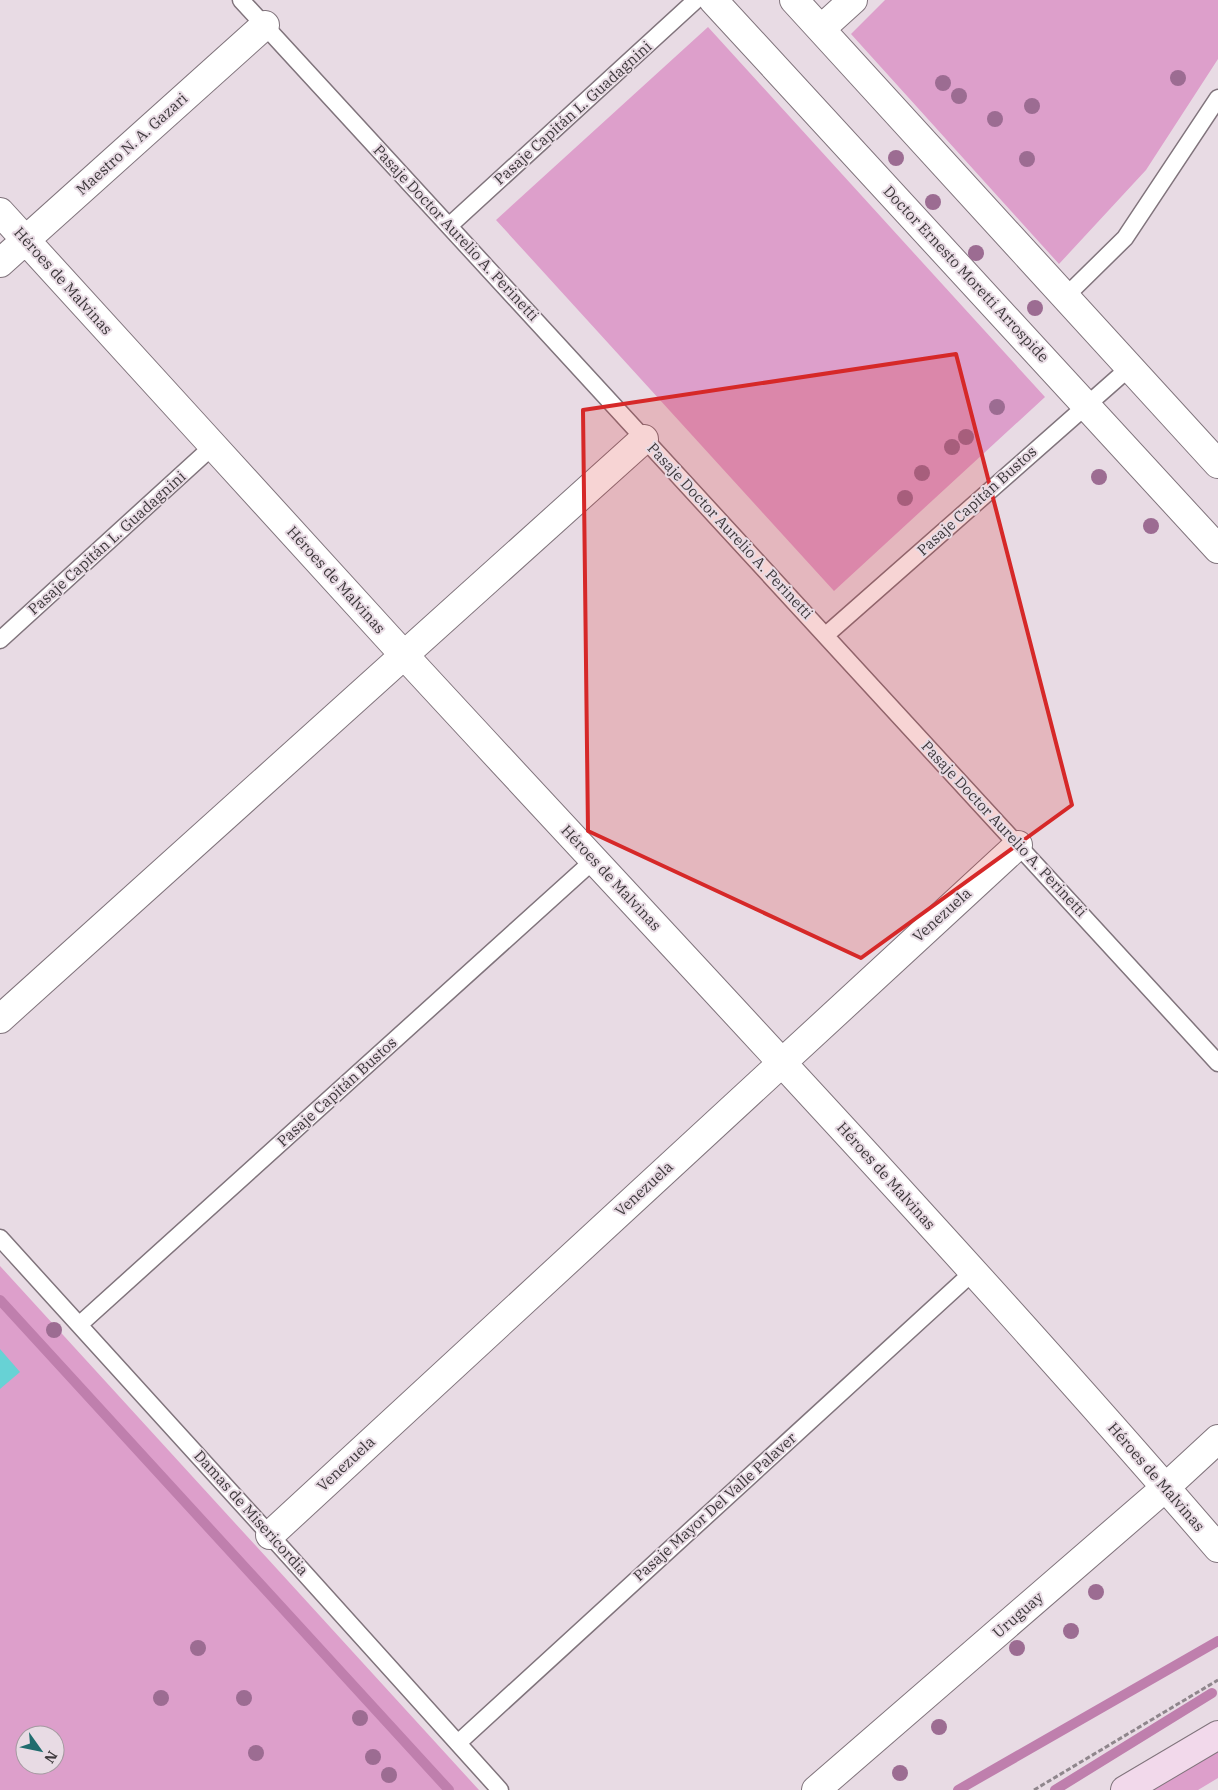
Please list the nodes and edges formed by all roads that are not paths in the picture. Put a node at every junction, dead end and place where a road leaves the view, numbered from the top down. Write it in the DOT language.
graph roads {
  1 [pos="241,0"];
  2 [pos="696,0"];
  3 [pos="713,0"];
  4 [pos="794,0"];
  5 [pos="853,0"];
  6 [pos="265,26"];
  7 [pos="821,30"];
  8 [pos="1218,98"];
  9 [pos="0,212"];
  10 [pos="449,226"];
  11 [pos="26,240"];
  12 [pos="0,263"];
  13 [pos="1065,297"];
  14 [pos="1129,368"];
  15 [pos="1087,405"];
  16 [pos="644,439"];
  17 [pos="214,446"];
  18 [pos="1218,464"];
  19 [pos="1218,549"];
  20 [pos="826,636"];
  21 [pos="0,640"];
  22 [pos="404,655"];
  23 [pos="1018,845"];
  24 [pos="594,860"];
  25 [pos="0,1019"];
  26 [pos="782,1062"];
  27 [pos="1218,1062"];
  28 [pos="0,1238"];
  29 [pos="973,1272"];
  30 [pos="79,1325"];
  31 [pos="1218,1439"];
  32 [pos="1166,1487"];
  33 [pos="270,1534"];
  34 [pos="1218,1548"];
  35 [pos="1218,1735"];
  36 [pos="458,1743"];
  37 [pos="500,1790"];
  38 [pos="816,1790"];
  39 [pos="1125,1790"];
  1 -- 6 [label="lane, Pasaje Doctor Aurelio A. Perinetti"];
  2 -- 10 [label="lane, Pasaje Capitán L. Guadagnini"];
  3 -- 15 [label="street, Doctor Ernesto Moretti Arrospide"];
  4 -- 7 [label="street"];
  5 -- 7 [label="street"];
  6 -- 10 [label="lane, Pasaje Doctor Aurelio A. Perinetti"];
  6 -- 11 [label="street, Maestro N. A. Gazari"];
  7 -- 13 [label="street"];
  8 -- 13 [label="lane"];
  9 -- 11 [label="street, Héroes de Malvinas"];
  10 -- 16 [label="lane, Pasaje Doctor Aurelio A. Perinetti"];
  11 -- 12 [label="street, Maestro N. A. Gazari"];
  11 -- 17 [label="street, Héroes de Malvinas"];
  13 -- 14 [label="street"];
  14 -- 15 [label="lane, Pasaje Capitán Bustos"];
  14 -- 18 [label="street"];
  15 -- 19 [label="street, Doctor Ernesto Moretti Arrospide"];
  15 -- 20 [label="lane, Pasaje Capitán Bustos"];
  16 -- 20 [label="lane, Pasaje Doctor Aurelio A. Perinetti"];
  16 -- 22 [label="street"];
  17 -- 21 [label="lane, Pasaje Capitán L. Guadagnini"];
  17 -- 22 [label="street, Héroes de Malvinas"];
  20 -- 23 [label="lane, Pasaje Doctor Aurelio A. Perinetti"];
  22 -- 24 [label="street, Héroes de Malvinas"];
  22 -- 25 [label="street"];
  23 -- 26 [label="street, Venezuela"];
  23 -- 27 [label="lane, Pasaje Doctor Aurelio A. Perinetti"];
  24 -- 26 [label="street, Héroes de Malvinas"];
  24 -- 30 [label="lane, Pasaje Capitán Bustos"];
  26 -- 29 [label="street, Héroes de Malvinas"];
  26 -- 33 [label="street, Venezuela"];
  28 -- 30 [label="lane, Damas de Misericordia"];
  29 -- 32 [label="street, Héroes de Malvinas"];
  29 -- 36 [label="lane, Pasaje Mayor Del Valle Palaver"];
  30 -- 33 [label="lane, Damas de Misericordia"];
  31 -- 32 [label="street, Uruguay"];
  32 -- 34 [label="street, Héroes de Malvinas"];
  32 -- 38 [label="street, Uruguay"];
  33 -- 36 [label="lane, Damas de Misericordia"];
  35 -- 39 [label="main road"];
  36 -- 37 [label="lane, Damas de Misericordia"];
}
